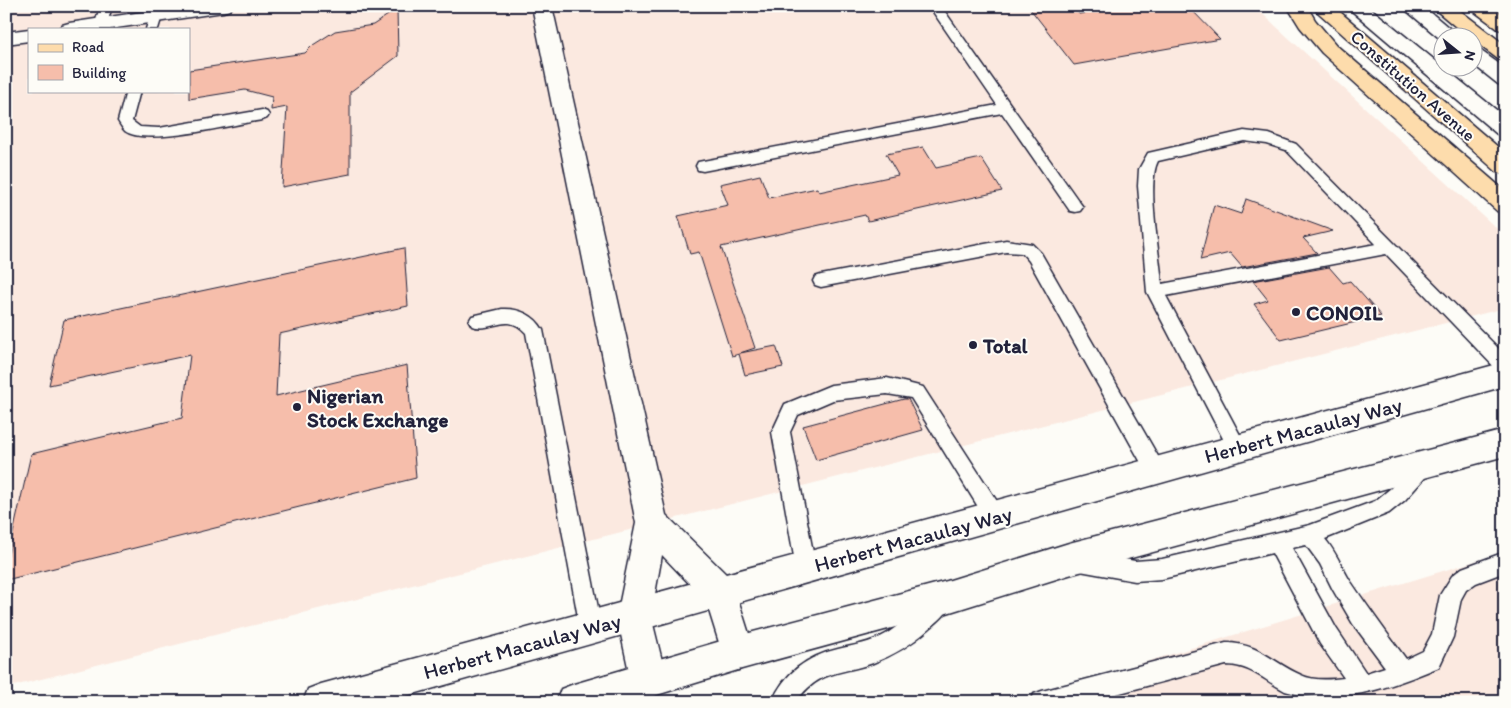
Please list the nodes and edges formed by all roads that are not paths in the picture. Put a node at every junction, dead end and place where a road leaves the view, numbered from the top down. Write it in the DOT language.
graph roads {
  1 [pos="224,6"];
  2 [pos="542,6"];
  3 [pos="935,6"];
  4 [pos="1297,6"];
  5 [pos="1321,6"];
  6 [pos="1356,6"];
  7 [pos="1411,6"];
  8 [pos="1441,6"];
  9 [pos="1477,6"];
  10 [pos="104,15"];
  11 [pos="154,22"];
  12 [pos="1505,25"];
  13 [pos="72,28"];
  14 [pos="1438,28"];
  15 [pos="28,34"];
  16 [pos="6,38"];
  17 [pos="1505,55"];
  18 [pos="1484,63"];
  19 [pos="1505,79"];
  20 [pos="133,92"];
  21 [pos="1006,108"];
  22 [pos="262,115"];
  23 [pos="1505,129"];
  24 [pos="703,166"];
  25 [pos="1505,166"];
  26 [pos="1505,205"];
  27 [pos="1075,207"];
  28 [pos="1387,248"];
  29 [pos="821,281"];
  30 [pos="1155,292"];
  31 [pos="478,321"];
  32 [pos="1505,367"];
  33 [pos="1505,374"];
  34 [pos="1505,444"];
  35 [pos="1238,448"];
  36 [pos="1424,465"];
  37 [pos="1156,471"];
  38 [pos="996,516"];
  39 [pos="652,524"];
  40 [pos="1310,534"];
  41 [pos="1277,542"];
  42 [pos="1070,559"];
  43 [pos="1505,562"];
  44 [pos="806,568"];
  45 [pos="720,592"];
  46 [pos="948,597"];
  47 [pos="634,616"];
  48 [pos="591,628"];
  49 [pos="738,653"];
  50 [pos="1401,671"];
  51 [pos="649,681"];
  52 [pos="1362,686"];
  53 [pos="320,702"];
  54 [pos="574,702"];
  55 [pos="783,702"];
  56 [pos="1042,702"];
  1 -- 11 [label="main road"];
  2 -- 39 [label="main road"];
  3 -- 21 [label="lane"];
  4 -- 26 [label="main road"];
  5 -- 25 [label="main road, Constitution Avenue"];
  6 -- 23 [label="main road, Constitution Avenue"];
  7 -- 14 [label="main road"];
  8 -- 17 [label="main road"];
  9 -- 12 [label="main road"];
  10 -- 11 [label="main road"];
  10 -- 13 [label="main road"];
  15 -- 16 [label="main road"];
  18 -- 19 [label="main road"];
  20 -- 22 [label="lane"];
  21 -- 24 [label="lane"];
  21 -- 27 [label="lane"];
  28 -- 30 [label="lane"];
  28 -- 30 [label="lane"];
  28 -- 32 [label="lane"];
  29 -- 37 [label="lane"];
  30 -- 35 [label="lane"];
  31 -- 48 [label="lane"];
  33 -- 35 [label="main road, Herbert Macaulay Way"];
  34 -- 36 [label="main road"];
  35 -- 37 [label="main road, Herbert Macaulay Way"];
  36 -- 40 [label="lane"];
  36 -- 42 [label="main road"];
  37 -- 38 [label="main road, Herbert Macaulay Way"];
  38 -- 44 [label="main road, Herbert Macaulay Way"];
  38 -- 44 [label="lane"];
  39 -- 45 [label="main road"];
  39 -- 47 [label="main road"];
  40 -- 41 [label="lane"];
  40 -- 50 [label="lane"];
  41 -- 42 [label="lane"];
  41 -- 52 [label="lane"];
  42 -- 46 [label="main road"];
  43 -- 50 [label="lane"];
  44 -- 45 [label="main road, Herbert Macaulay Way"];
  45 -- 47 [label="main road, Herbert Macaulay Way"];
  45 -- 49 [label="main road"];
  46 -- 49 [label="main road"];
  46 -- 55 [label="lane"];
  47 -- 48 [label="main road, Herbert Macaulay Way"];
  47 -- 51 [label="main road"];
  48 -- 53 [label="main road, Herbert Macaulay Way"];
  49 -- 51 [label="main road"];
  50 -- 52 [label="lane"];
  51 -- 54 [label="main road"];
  52 -- 56 [label="lane"];
}
